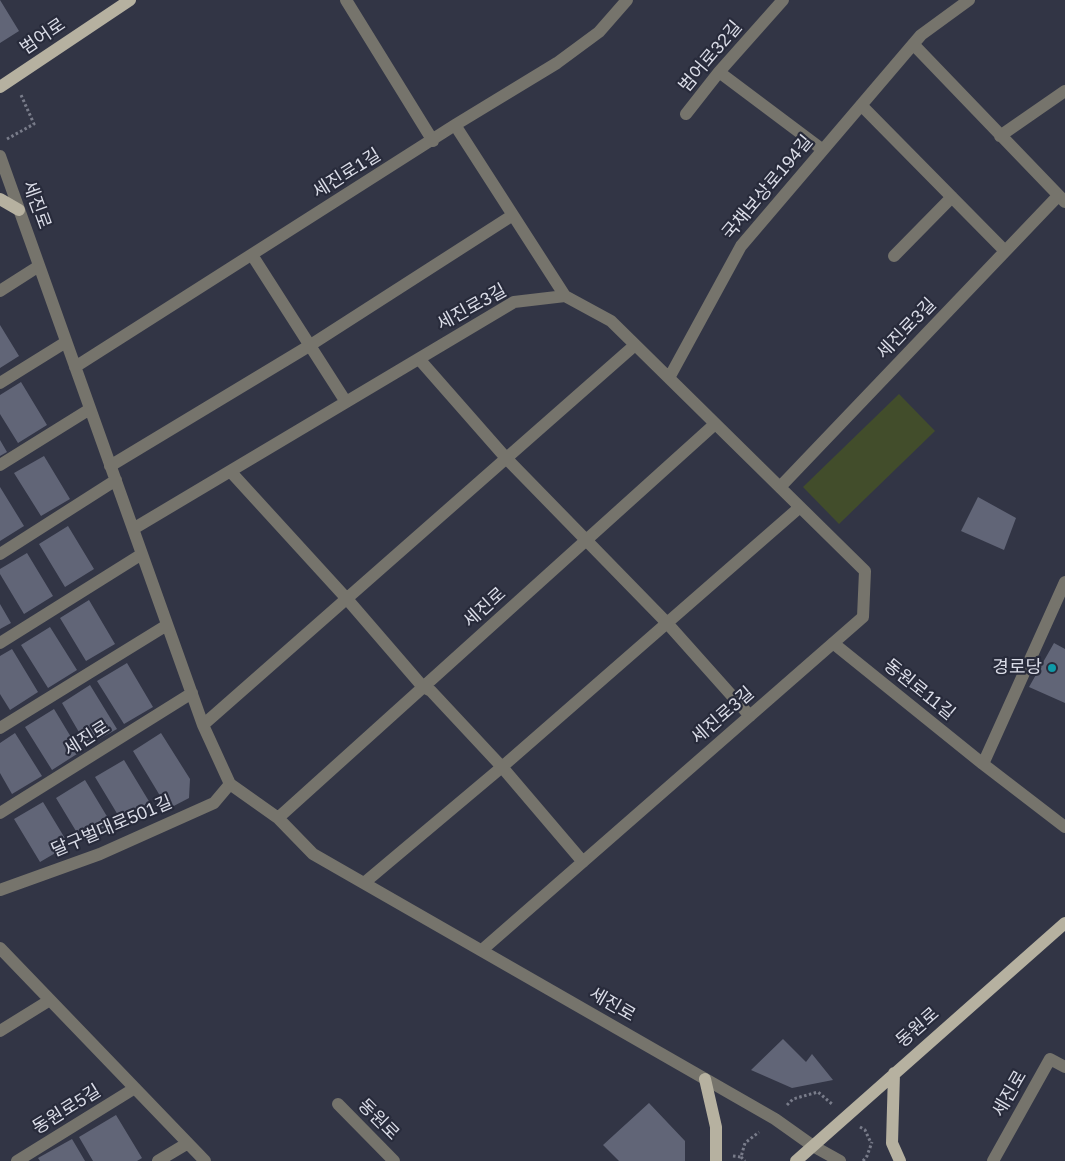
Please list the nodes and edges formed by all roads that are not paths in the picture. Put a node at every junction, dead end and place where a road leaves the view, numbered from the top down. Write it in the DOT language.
graph roads {
  1 [pos="130,0"];
  2 [pos="346,0"];
  3 [pos="627,0"];
  4 [pos="783,0"];
  5 [pos="969,0"];
  6 [pos="912,44"];
  7 [pos="719,72"];
  8 [pos="0,87"];
  9 [pos="1065,91"];
  10 [pos="861,105"];
  11 [pos="686,114"];
  12 [pos="455,125"];
  13 [pos="1000,136"];
  14 [pos="433,141"];
  15 [pos="823,150"];
  16 [pos="0,156"];
  17 [pos="952,197"];
  18 [pos="0,199"];
  19 [pos="1062,199"];
  20 [pos="19,210"];
  21 [pos="513,215"];
  22 [pos="1005,251"];
  23 [pos="252,255"];
  24 [pos="894,256"];
  25 [pos="39,266"];
  26 [pos="0,291"];
  27 [pos="566,296"];
  28 [pos="66,342"];
  29 [pos="635,345"];
  30 [pos="309,346"];
  31 [pos="419,359"];
  32 [pos="75,367"];
  33 [pos="669,378"];
  34 [pos="0,383"];
  35 [pos="346,402"];
  36 [pos="90,409"];
  37 [pos="715,424"];
  38 [pos="506,458"];
  39 [pos="0,466"];
  40 [pos="110,466"];
  41 [pos="230,471"];
  42 [pos="116,480"];
  43 [pos="780,487"];
  44 [pos="800,507"];
  45 [pos="133,529"];
  46 [pos="586,540"];
  47 [pos="0,554"];
  48 [pos="142,554"];
  49 [pos="1063,590"];
  50 [pos="347,599"];
  51 [pos="667,623"];
  52 [pos="167,625"];
  53 [pos="0,643"];
  54 [pos="833,643"];
  55 [pos="423,687"];
  56 [pos="192,694"];
  57 [pos="750,716"];
  58 [pos="203,725"];
  59 [pos="0,728"];
  60 [pos="983,764"];
  61 [pos="502,767"];
  62 [pos="230,784"];
  63 [pos="0,813"];
  64 [pos="278,818"];
  65 [pos="1065,827"];
  66 [pos="583,862"];
  67 [pos="364,883"];
  68 [pos="0,890"];
  69 [pos="1065,923"];
  70 [pos="0,948"];
  71 [pos="482,950"];
  72 [pos="50,1000"];
  73 [pos="0,1032"];
  74 [pos="1065,1067"];
  75 [pos="894,1073"];
  76 [pos="705,1079"];
  77 [pos="134,1088"];
  78 [pos="338,1104"];
  79 [pos="188,1143"];
  80 [pos="813,1146"];
  81 [pos="716,1158"];
  82 [pos="17,1161"];
  83 [pos="158,1161"];
  84 [pos="205,1161"];
  85 [pos="394,1161"];
  86 [pos="796,1161"];
  87 [pos="840,1161"];
  88 [pos="900,1161"];
  89 [pos="993,1161"];
  1 -- 8 [label="main road, 범어로"];
  2 -- 14 [label="street"];
  3 -- 12 [label="street, 세진로1길"];
  4 -- 7 [label="street, 범어로32길"];
  5 -- 6 [label="street, 국채보상로194길"];
  6 -- 10 [label="street, 국채보상로194길"];
  6 -- 13 [label="street"];
  7 -- 11 [label="street, 범어로32길"];
  7 -- 15 [label="street"];
  9 -- 13 [label="street"];
  10 -- 15 [label="street, 국채보상로194길"];
  10 -- 17 [label="street"];
  12 -- 14 [label="street, 세진로1길"];
  12 -- 21 [label="street"];
  13 -- 19 [label="street"];
  14 -- 23 [label="street, 세진로1길"];
  15 -- 33 [label="street, 국채보상로194길"];
  16 -- 20 [label="street, 세진로"];
  17 -- 22 [label="street"];
  17 -- 24 [label="street"];
  18 -- 20 [label="main road"];
  19 -- 22 [label="street, 세진로3길"];
  20 -- 25 [label="street, 세진로"];
  21 -- 27 [label="street"];
  21 -- 30 [label="street"];
  22 -- 43 [label="street, 세진로3길"];
  23 -- 30 [label="street"];
  23 -- 32 [label="street, 세진로1길"];
  25 -- 26 [label="street"];
  25 -- 28 [label="street, 세진로"];
  27 -- 29 [label="street, 세진로3길"];
  27 -- 31 [label="street, 세진로3길"];
  28 -- 32 [label="street, 세진로"];
  28 -- 34 [label="street"];
  29 -- 33 [label="street, 세진로3길"];
  29 -- 38 [label="street"];
  30 -- 35 [label="street"];
  30 -- 40 [label="street"];
  31 -- 35 [label="street, 세진로3길"];
  31 -- 38 [label="street"];
  32 -- 36 [label="street, 세진로"];
  33 -- 37 [label="street, 세진로3길"];
  35 -- 41 [label="street, 세진로3길"];
  36 -- 39 [label="street"];
  36 -- 40 [label="street, 세진로"];
  37 -- 43 [label="street, 세진로3길"];
  37 -- 46 [label="street, 세진로"];
  38 -- 46 [label="street"];
  38 -- 50 [label="street"];
  40 -- 42 [label="street, 세진로"];
  41 -- 45 [label="street, 세진로3길"];
  41 -- 50 [label="street"];
  42 -- 45 [label="street, 세진로"];
  42 -- 47 [label="street"];
  43 -- 44 [label="street, 세진로3길"];
  44 -- 51 [label="street"];
  44 -- 54 [label="street, 세진로3길"];
  45 -- 48 [label="street, 세진로"];
  46 -- 51 [label="street"];
  46 -- 55 [label="street, 세진로"];
  48 -- 52 [label="street, 세진로"];
  48 -- 53 [label="street"];
  49 -- 60 [label="street"];
  50 -- 55 [label="street"];
  50 -- 58 [label="street"];
  51 -- 57 [label="street"];
  51 -- 61 [label="street"];
  52 -- 56 [label="street, 세진로"];
  52 -- 59 [label="street"];
  54 -- 57 [label="street, 세진로3길"];
  54 -- 60 [label="street, 동원로11길"];
  55 -- 61 [label="street"];
  55 -- 64 [label="street, 세진로"];
  56 -- 58 [label="street, 세진로"];
  56 -- 63 [label="street, 세진로"];
  57 -- 66 [label="street, 세진로3길"];
  58 -- 62 [label="street, 세진로"];
  60 -- 65 [label="street, 동원로11길"];
  61 -- 66 [label="street"];
  61 -- 67 [label="street"];
  62 -- 64 [label="street, 세진로"];
  62 -- 68 [label="street, 달구벌대로501길"];
  64 -- 67 [label="street, 세진로"];
  66 -- 71 [label="street, 세진로3길"];
  67 -- 71 [label="street, 세진로"];
  69 -- 75 [label="main road, 동원로"];
  70 -- 72 [label="street, 동원로5길"];
  71 -- 76 [label="street, 세진로"];
  72 -- 73 [label="street"];
  72 -- 77 [label="street, 동원로5길"];
  74 -- 89 [label="street, 세진로"];
  75 -- 80 [label="main road, 동원로"];
  75 -- 88 [label="main road"];
  76 -- 80 [label="street, 세진로"];
  76 -- 81 [label="main road"];
  77 -- 79 [label="street, 동원로5길"];
  77 -- 82 [label="street, 동원로5길"];
  78 -- 85 [label="street, 동원로"];
  79 -- 83 [label="street"];
  79 -- 84 [label="street, 동원로5길"];
  80 -- 86 [label="main road, 동원로"];
  80 -- 87 [label="street, 세진로"];
}
